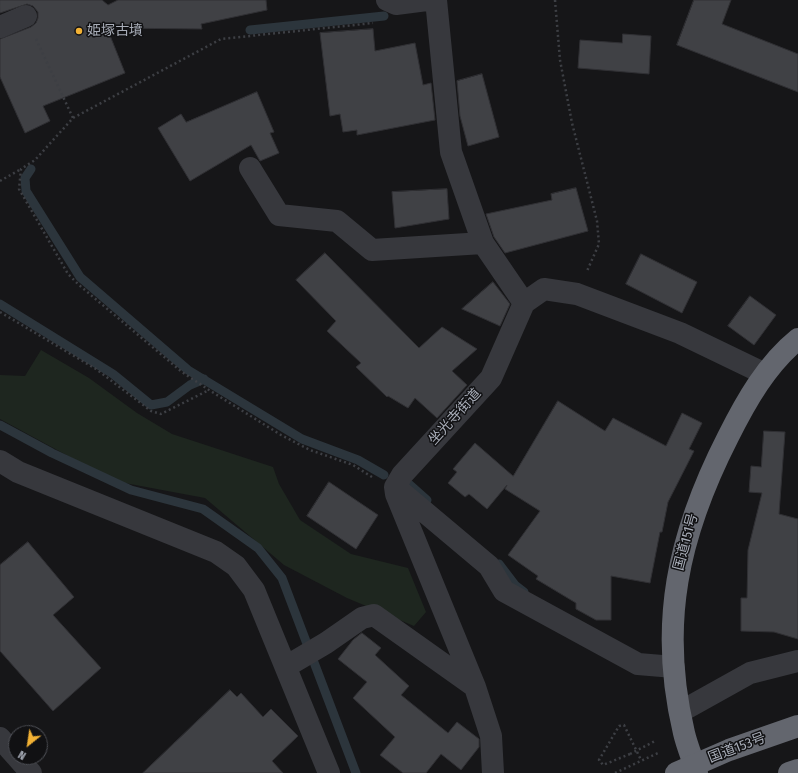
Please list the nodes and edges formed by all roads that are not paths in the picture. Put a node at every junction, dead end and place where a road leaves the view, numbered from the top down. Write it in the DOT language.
graph roads {
  1 [pos="427,0"];
  2 [pos="436,0"];
  3 [pos="392,2"];
  4 [pos="26,16"];
  5 [pos="0,27"];
  6 [pos="250,168"];
  7 [pos="483,242"];
  8 [pos="524,303"];
  9 [pos="798,339"];
  10 [pos="766,374"];
  11 [pos="0,461"];
  12 [pos="396,490"];
  13 [pos="798,661"];
  14 [pos="293,663"];
  15 [pos="674,667"];
  16 [pos="475,687"];
  17 [pos="680,712"];
  18 [pos="798,726"];
  19 [pos="0,738"];
  20 [pos="8,748"];
  21 [pos="24,765"];
  22 [pos="798,770"];
  23 [pos="31,773"];
  24 [pos="330,773"];
  25 [pos="493,773"];
  26 [pos="676,773"];
  27 [pos="697,773"];
  28 [pos="789,773"];
  1 -- 3 [label="street"];
  2 -- 7 [label="street"];
  4 -- 5 [label="street"];
  6 -- 7 [label="street"];
  7 -- 8 [label="street"];
  8 -- 10 [label="street"];
  8 -- 12 [label="street, 坐光寺街道"];
  9 -- 10 [label="highway, 国道151号"];
  10 -- 15 [label="highway, 国道151号"];
  11 -- 14 [label="street"];
  12 -- 15 [label="street"];
  12 -- 16 [label="street"];
  13 -- 17 [label="street"];
  14 -- 16 [label="street"];
  14 -- 24 [label="street"];
  15 -- 17 [label="highway, 国道151号"];
  16 -- 25 [label="street"];
  17 -- 27 [label="highway, 国道151号"];
  18 -- 26 [label="highway, 国道153号, bridge"];
  19 -- 20 [label="street"];
  21 -- 23 [label="street"];
  22 -- 28 [label="highway"];
}
